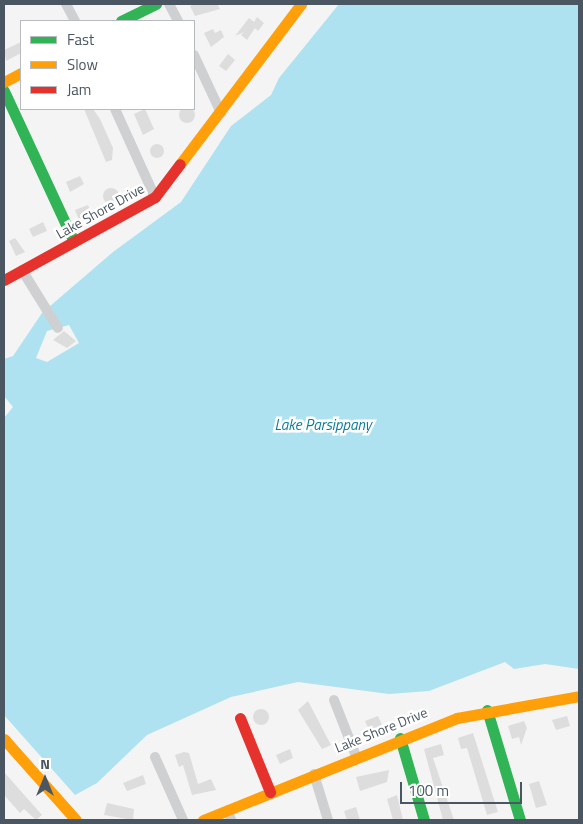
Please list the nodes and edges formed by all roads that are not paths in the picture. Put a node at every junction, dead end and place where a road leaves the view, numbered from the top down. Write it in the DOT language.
graph roads {
  1 [pos="66,4"];
  2 [pos="156,4"];
  3 [pos="170,4"];
  4 [pos="301,4"];
  5 [pos="74,20"];
  6 [pos="123,20"];
  7 [pos="178,20"];
  8 [pos="195,57"];
  9 [pos="20,74"];
  10 [pos="4,82"];
  11 [pos="4,90"];
  12 [pos="115,110"];
  13 [pos="221,113"];
  14 [pos="155,197"];
  15 [pos="74,242"];
  16 [pos="22,270"];
  17 [pos="4,280"];
  18 [pos="58,328"];
  19 [pos="579,696"];
  20 [pos="334,700"];
  21 [pos="486,710"];
  22 [pos="240,718"];
  23 [pos="400,738"];
  24 [pos="4,739"];
  25 [pos="356,756"];
  26 [pos="155,757"];
  27 [pos="314,774"];
  28 [pos="270,792"];
  29 [pos="230,815"];
  30 [pos="76,820"];
  31 [pos="183,820"];
  32 [pos="203,820"];
  33 [pos="328,820"];
  34 [pos="424,820"];
  35 [pos="520,820"];
  1 -- 5 [label="street"];
  2 -- 6 [label="street"];
  3 -- 7 [label="street"];
  4 -- 13 [label="street, Lake Shore Drive"];
  8 -- 13 [label="street"];
  9 -- 10 [label="street"];
  11 -- 15 [label="street"];
  12 -- 14 [label="street"];
  13 -- 14 [label="street, Lake Shore Drive"];
  14 -- 15 [label="street, Lake Shore Drive"];
  15 -- 16 [label="street, Lake Shore Drive"];
  16 -- 17 [label="street, Lake Shore Drive"];
  16 -- 18 [label="street"];
  19 -- 21 [label="street, Lake Shore Drive"];
  20 -- 25 [label="street"];
  21 -- 23 [label="street, Lake Shore Drive"];
  21 -- 35 [label="street"];
  22 -- 28 [label="street"];
  23 -- 25 [label="street, Lake Shore Drive"];
  23 -- 34 [label="street"];
  24 -- 30 [label="street"];
  25 -- 27 [label="street, Lake Shore Drive"];
  26 -- 31 [label="street"];
  27 -- 28 [label="street, Lake Shore Drive"];
  27 -- 33 [label="street"];
  28 -- 29 [label="street, Lake Shore Drive"];
  29 -- 32 [label="street, Lake Shore Drive"];
}
